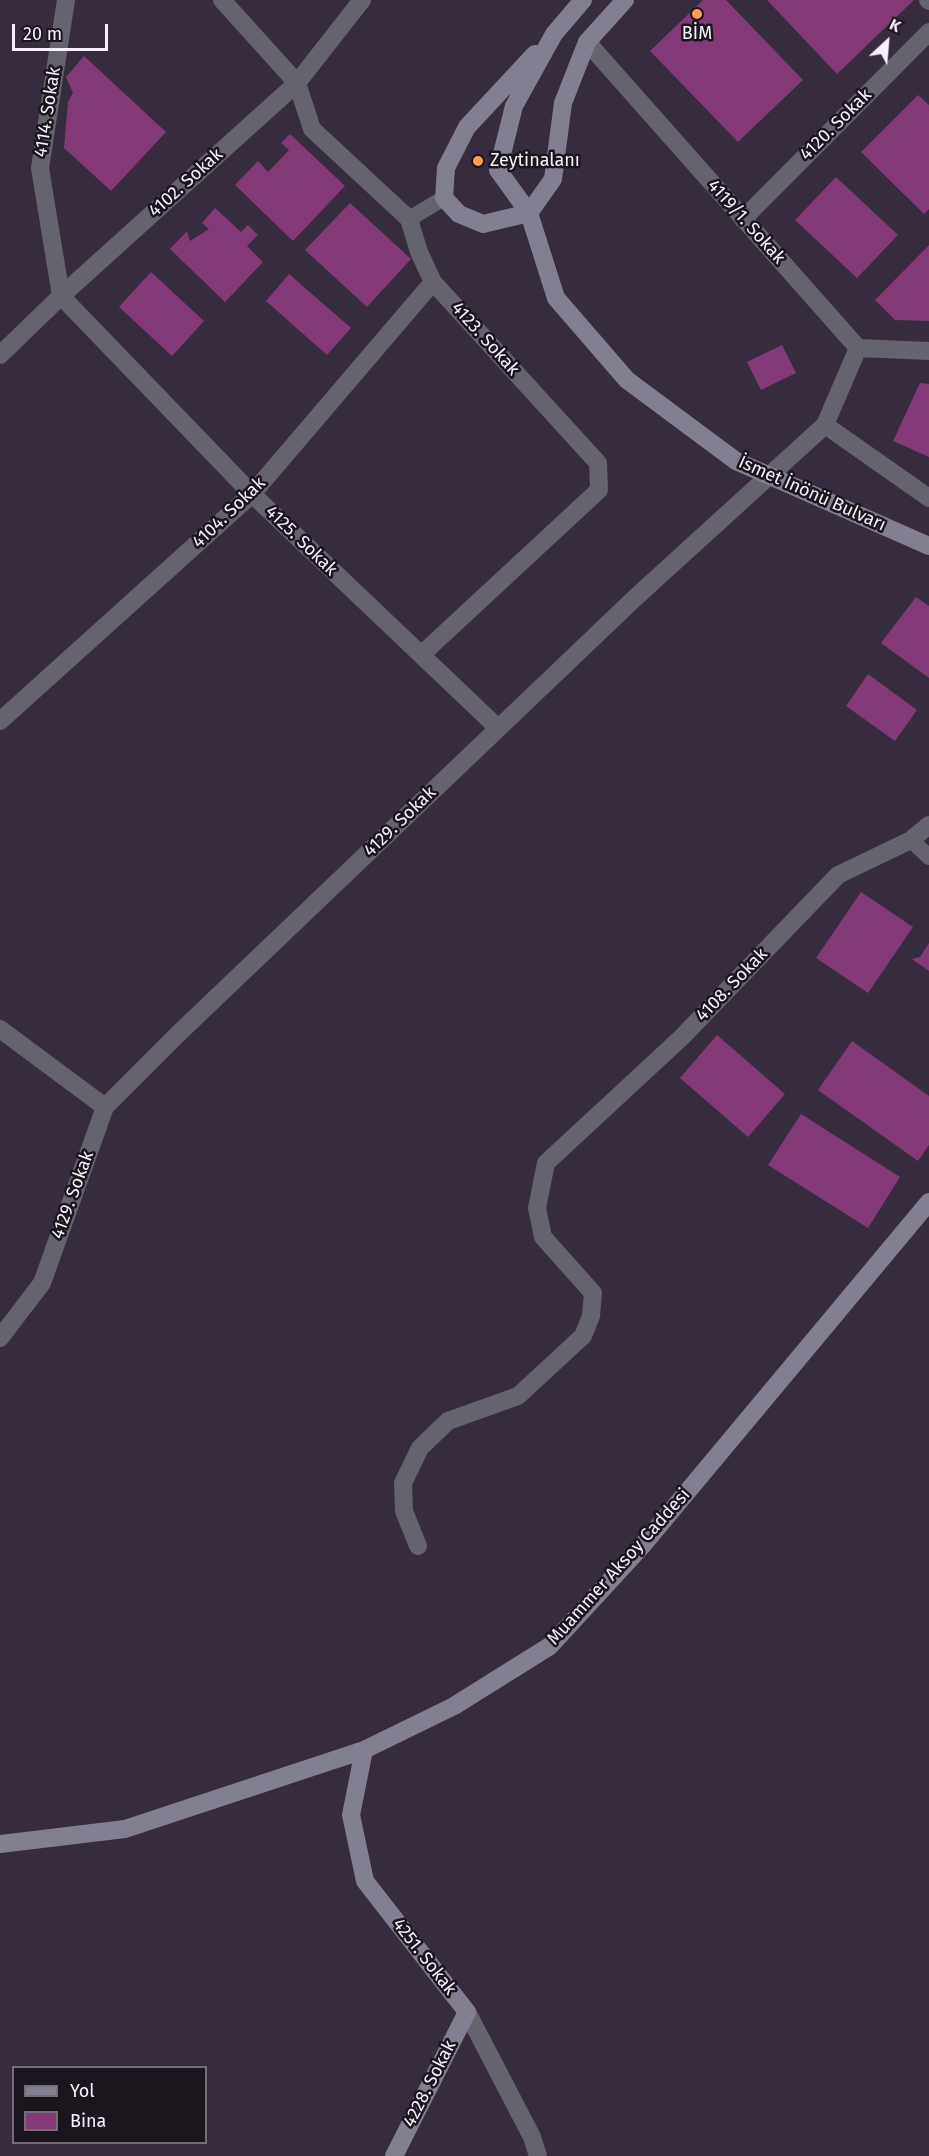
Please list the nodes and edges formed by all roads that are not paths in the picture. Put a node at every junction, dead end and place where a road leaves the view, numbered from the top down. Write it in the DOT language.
graph roads {
  1 [pos="66,0"];
  2 [pos="222,0"];
  3 [pos="362,0"];
  4 [pos="583,0"];
  5 [pos="624,0"];
  6 [pos="929,32"];
  7 [pos="554,34"];
  8 [pos="587,42"];
  9 [pos="297,83"];
  10 [pos="444,198"];
  11 [pos="529,213"];
  12 [pos="409,219"];
  13 [pos="743,219"];
  14 [pos="434,282"];
  15 [pos="61,296"];
  16 [pos="858,348"];
  17 [pos="929,351"];
  18 [pos="0,355"];
  19 [pos="825,425"];
  20 [pos="769,476"];
  21 [pos="252,494"];
  22 [pos="929,498"];
  23 [pos="929,546"];
  24 [pos="421,655"];
  25 [pos="0,721"];
  26 [pos="498,728"];
  27 [pos="929,825"];
  28 [pos="911,840"];
  29 [pos="929,857"];
  30 [pos="0,1029"];
  31 [pos="105,1107"];
  32 [pos="929,1202"];
  33 [pos="0,1338"];
  34 [pos="418,1546"];
  35 [pos="363,1750"];
  36 [pos="0,1844"];
  37 [pos="467,2012"];
  38 [pos="394,2156"];
  39 [pos="538,2156"];
  1 -- 15 [label="street, 4114. Sokak"];
  2 -- 9 [label="street"];
  3 -- 9 [label="street, 4102. Sokak"];
  4 -- 7 [label="street, İsmet İnönü Bulvarı"];
  5 -- 8 [label="street"];
  6 -- 13 [label="street, 4120. Sokak"];
  7 -- 10 [label="street"];
  7 -- 11 [label="street, İsmet İnönü Bulvarı"];
  8 -- 11 [label="street"];
  8 -- 13 [label="street, 4119/1. Sokak"];
  9 -- 12 [label="street"];
  9 -- 15 [label="street, 4102. Sokak"];
  10 -- 11 [label="street"];
  10 -- 12 [label="lane"];
  11 -- 20 [label="street, İsmet İnönü Bulvarı"];
  12 -- 14 [label="street, 4123. Sokak"];
  13 -- 16 [label="street, 4119/1. Sokak"];
  14 -- 21 [label="street, 4104. Sokak"];
  14 -- 24 [label="street, 4123. Sokak"];
  15 -- 18 [label="street, 4102. Sokak"];
  15 -- 21 [label="street, 4125. Sokak"];
  16 -- 17 [label="street"];
  16 -- 19 [label="street, 4129. Sokak"];
  19 -- 20 [label="street, 4129. Sokak"];
  19 -- 22 [label="street"];
  20 -- 23 [label="street, İsmet İnönü Bulvarı"];
  20 -- 26 [label="street, 4129. Sokak"];
  21 -- 24 [label="street, 4125. Sokak"];
  21 -- 25 [label="street, 4104. Sokak"];
  24 -- 26 [label="street, 4125. Sokak"];
  26 -- 31 [label="street, 4129. Sokak"];
  27 -- 28 [label="street, 4108. Sokak"];
  28 -- 29 [label="lane"];
  28 -- 34 [label="street, 4108. Sokak"];
  30 -- 31 [label="street"];
  31 -- 33 [label="street, 4129. Sokak"];
  32 -- 35 [label="street, Muammer Aksoy Caddesi"];
  35 -- 36 [label="street, Muammer Aksoy Caddesi"];
  35 -- 37 [label="street, 4251. Sokak"];
  37 -- 38 [label="street, 4228. Sokak"];
  37 -- 39 [label="street, 4251. Sokak"];
}
